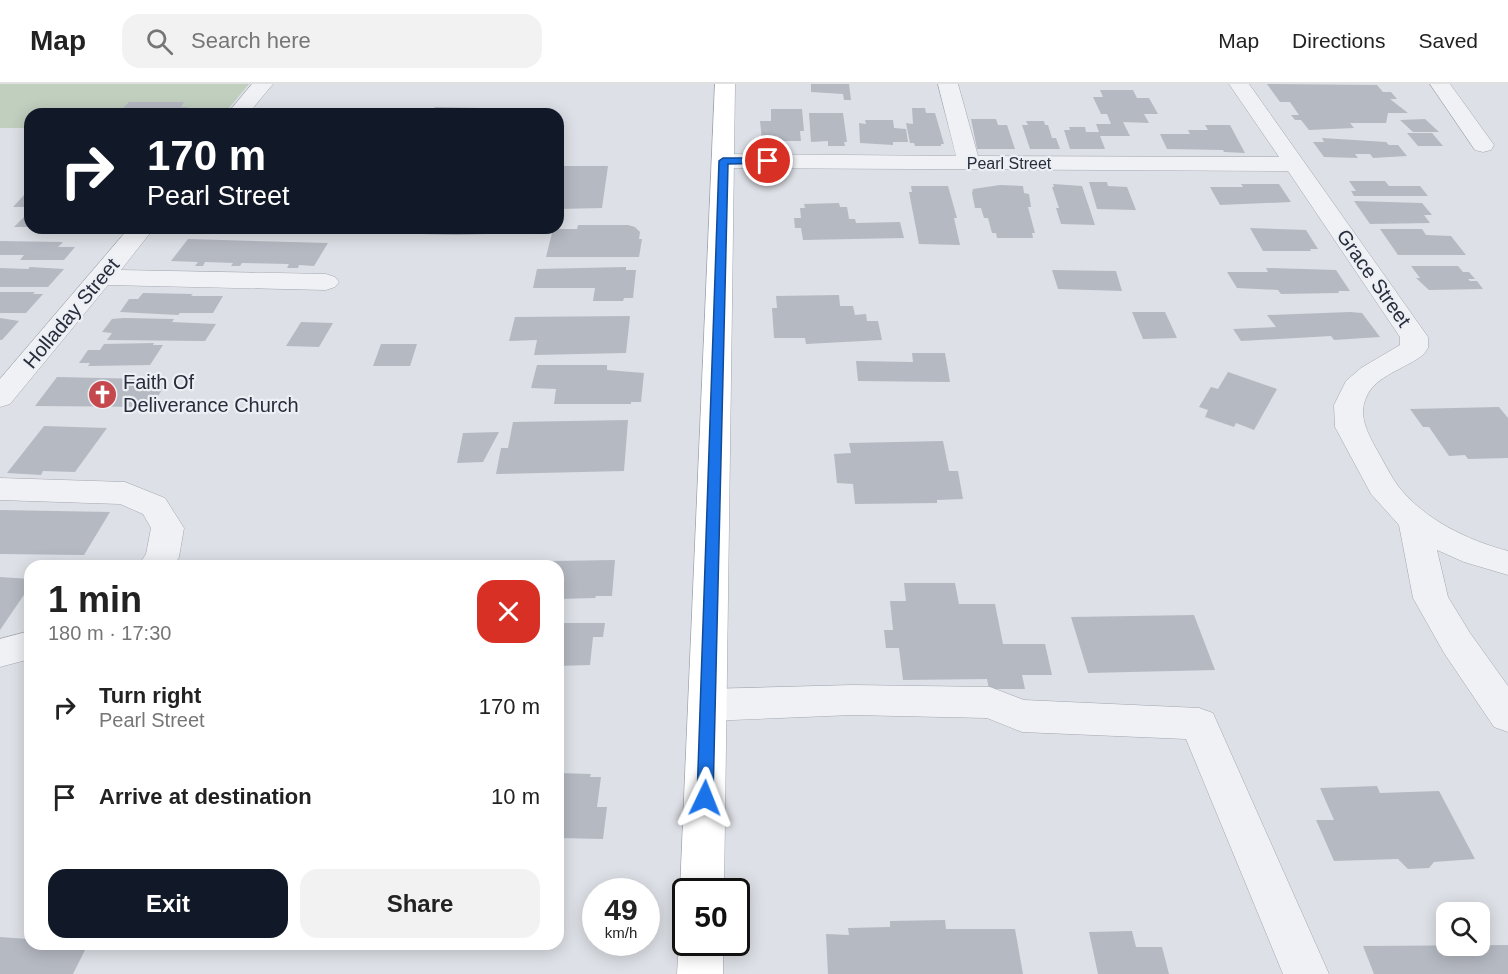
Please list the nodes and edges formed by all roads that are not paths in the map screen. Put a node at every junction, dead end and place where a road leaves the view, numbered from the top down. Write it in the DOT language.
graph roads {
  1 [pos="262,84"];
  2 [pos="725,84"];
  3 [pos="948,84"];
  4 [pos="1239,84"];
  5 [pos="1440,84"];
  6 [pos="242,108"];
  7 [pos="1484,145"];
  8 [pos="723,161"];
  9 [pos="969,163"];
  10 [pos="1296,164"];
  11 [pos="137,234"];
  12 [pos="101,277"];
  13 [pos="326,282"];
  14 [pos="0,398"];
  15 [pos="0,489"];
  16 [pos="1414,520"];
  17 [pos="160,560"];
  18 [pos="1508,563"];
  19 [pos="24,647"];
  20 [pos="0,653"];
  21 [pos="708,705"];
  22 [pos="1508,716"];
  23 [pos="702,878"];
  24 [pos="701,956"];
  25 [pos="700,974"];
  26 [pos="1306,974"];
  1 -- 6 [label="street"];
  2 -- 8 [label="main road"];
  3 -- 9 [label="street"];
  4 -- 10 [label="street, Grace Street"];
  5 -- 7 [label="street"];
  8 -- 9 [label="street, Pearl Street"];
  8 -- 21 [label="main road"];
  9 -- 10 [label="street, Pearl Street"];
  10 -- 16 [label="street, Grace Street"];
  11 -- 12 [label="street, Holladay Street"];
  12 -- 13 [label="street"];
  12 -- 14 [label="street, Holladay Street"];
  15 -- 17 [label="street"];
  16 -- 18 [label="street"];
  16 -- 22 [label="street"];
  19 -- 20 [label="street"];
  21 -- 23 [label="main road"];
  21 -- 26 [label="street"];
  24 -- 25 [label="main road"];
}
